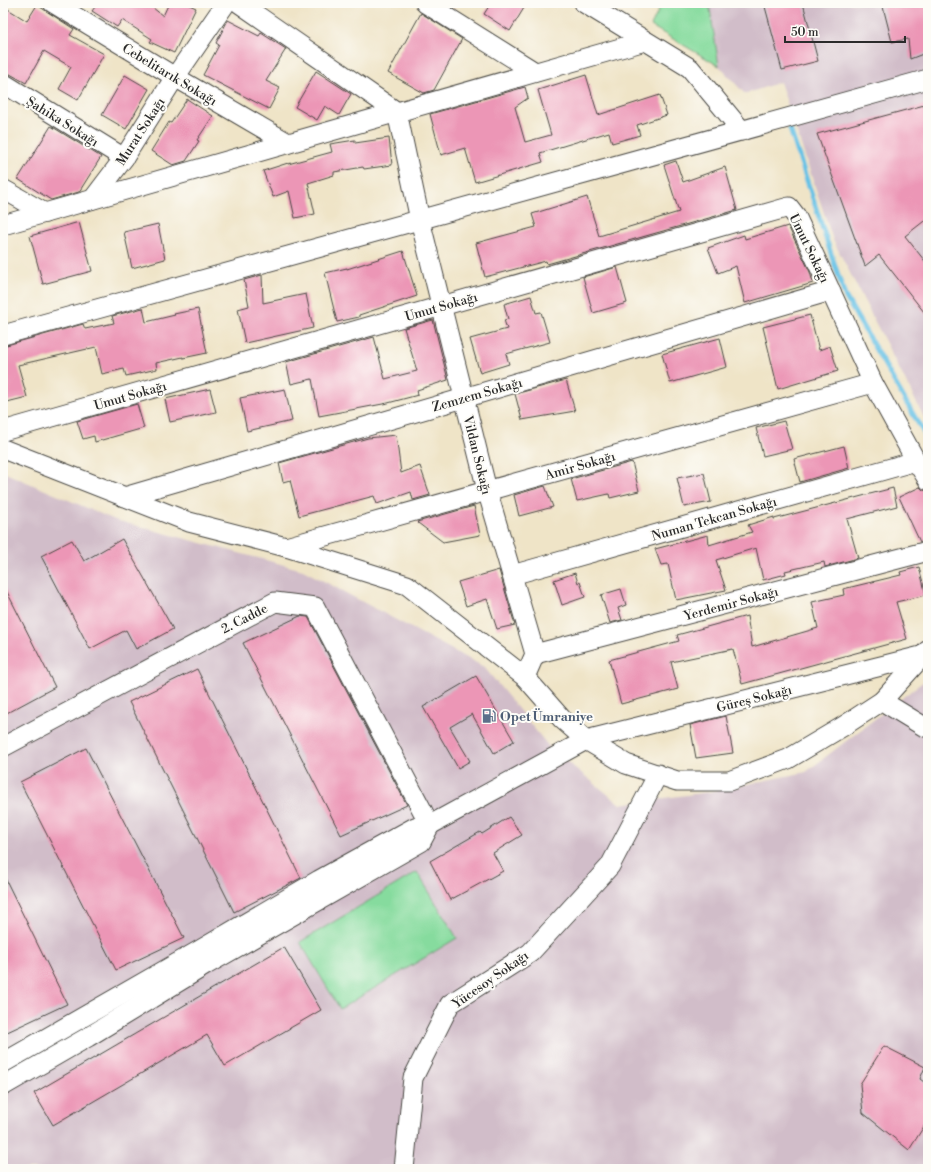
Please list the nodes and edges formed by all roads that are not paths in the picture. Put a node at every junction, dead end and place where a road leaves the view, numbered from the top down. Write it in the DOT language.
graph roads {
  1 [pos="53,3"];
  2 [pos="226,3"];
  3 [pos="239,3"];
  4 [pos="425,3"];
  5 [pos="584,3"];
  6 [pos="645,41"];
  7 [pos="535,72"];
  8 [pos="175,77"];
  9 [pos="928,79"];
  10 [pos="3,83"];
  11 [pos="397,112"];
  12 [pos="742,131"];
  13 [pos="288,143"];
  14 [pos="124,158"];
  15 [pos="3,189"];
  16 [pos="92,199"];
  17 [pos="45,213"];
  18 [pos="420,220"];
  19 [pos="3,225"];
  20 [pos="831,291"];
  21 [pos="442,306"];
  22 [pos="3,335"];
  23 [pos="873,383"];
  24 [pos="463,398"];
  25 [pos="3,432"];
  26 [pos="3,449"];
  27 [pos="916,461"];
  28 [pos="928,480"];
  29 [pos="487,490"];
  30 [pos="124,497"];
  31 [pos="286,546"];
  32 [pos="928,551"];
  33 [pos="512,575"];
  34 [pos="925,653"];
  35 [pos="535,654"];
  36 [pos="525,677"];
  37 [pos="882,701"];
  38 [pos="928,728"];
  39 [pos="586,740"];
  40 [pos="3,747"];
  41 [pos="658,774"];
  42 [pos="430,825"];
  43 [pos="3,1063"];
  44 [pos="3,1086"];
  45 [pos="404,1169"];
  1 -- 8 [label="street, Cebelitarık Sokağı"];
  2 -- 8 [label="street, Murat Sokağı"];
  3 -- 11 [label="street"];
  4 -- 7 [label="street"];
  5 -- 6 [label="street"];
  6 -- 7 [label="street"];
  6 -- 12 [label="street"];
  7 -- 11 [label="street"];
  8 -- 13 [label="street, Cebelitarık Sokağı"];
  8 -- 14 [label="street, Murat Sokağı"];
  9 -- 12 [label="street"];
  10 -- 14 [label="street, Şahika Sokağı"];
  11 -- 13 [label="street"];
  11 -- 18 [label="street, Vildan Sokağı"];
  12 -- 18 [label="street"];
  13 -- 16 [label="street"];
  14 -- 16 [label="street, Murat Sokağı"];
  15 -- 17 [label="street"];
  16 -- 17 [label="street"];
  17 -- 19 [label="street"];
  18 -- 21 [label="street, Vildan Sokağı"];
  18 -- 22 [label="street"];
  20 -- 21 [label="street, Umut Sokağı"];
  20 -- 23 [label="street"];
  20 -- 24 [label="street, Zemzem Sokağı"];
  21 -- 24 [label="street, Vildan Sokağı"];
  21 -- 25 [label="street, Umut Sokağı"];
  23 -- 27 [label="street"];
  23 -- 29 [label="street, Amir Sokağı"];
  24 -- 29 [label="street, Vildan Sokağı"];
  24 -- 30 [label="street, Zemzem Sokağı"];
  26 -- 30 [label="street"];
  27 -- 28 [label="street"];
  27 -- 33 [label="street, Numan Tekcan Sokağı"];
  29 -- 31 [label="street, Amir Sokağı"];
  29 -- 33 [label="street, Vildan Sokağı"];
  30 -- 31 [label="street"];
  31 -- 36 [label="street"];
  32 -- 35 [label="street, Yerdemir Sokağı"];
  33 -- 35 [label="street, Vildan Sokağı"];
  34 -- 37 [label="street"];
  34 -- 39 [label="street, Güreş Sokağı"];
  35 -- 36 [label="street"];
  36 -- 39 [label="street"];
  37 -- 38 [label="street"];
  37 -- 41 [label="street"];
  39 -- 41 [label="street"];
  39 -- 42 [label="street, Güreş Sokağı"];
  40 -- 42 [label="street, 2. Cadde"];
  41 -- 45 [label="street, Yücesoy Sokağı"];
  42 -- 43 [label="street, Güreş Sokağı"];
  42 -- 44 [label="street"];
}
